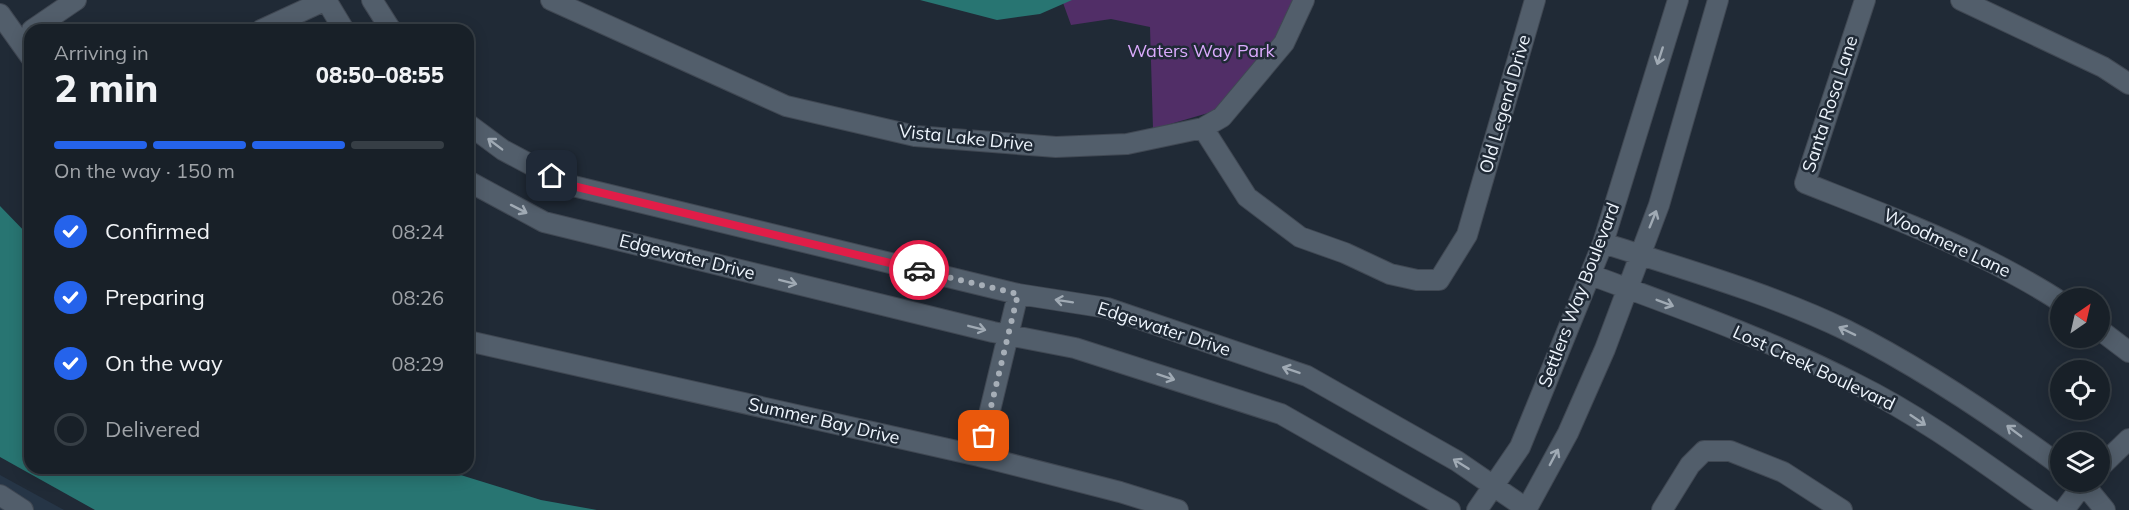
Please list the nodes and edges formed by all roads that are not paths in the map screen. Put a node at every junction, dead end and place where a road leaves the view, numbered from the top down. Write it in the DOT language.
graph roads {
  1 [pos="76,0"];
  2 [pos="326,0"];
  3 [pos="372,0"];
  4 [pos="551,0"];
  5 [pos="1304,0"];
  6 [pos="1535,0"];
  7 [pos="1678,0"];
  8 [pos="1718,0"];
  9 [pos="1865,0"];
  10 [pos="1961,0"];
  11 [pos="0,15"];
  12 [pos="41,24"];
  13 [pos="274,24"];
  14 [pos="340,24"];
  15 [pos="387,24"];
  16 [pos="24,33"];
  17 [pos="2129,84"];
  18 [pos="474,128"];
  19 [pos="1203,128"];
  20 [pos="474,186"];
  21 [pos="1829,193"];
  22 [pos="1603,243"];
  23 [pos="1639,255"];
  24 [pos="1591,274"];
  25 [pos="1627,288"];
  26 [pos="1018,294"];
  27 [pos="2050,294"];
  28 [pos="1008,335"];
  29 [pos="2110,337"];
  30 [pos="474,342"];
  31 [pos="2129,351"];
  32 [pos="2129,439"];
  33 [pos="979,456"];
  34 [pos="2110,457"];
  35 [pos="2050,458"];
  36 [pos="1493,485"];
  37 [pos="2076,492"];
  38 [pos="2091,492"];
  39 [pos="0,495"];
  40 [pos="1526,509"];
  41 [pos="23,510"];
  42 [pos="1178,510"];
  43 [pos="1450,510"];
  44 [pos="1477,510"];
  45 [pos="1662,510"];
  46 [pos="1842,510"];
  47 [pos="2051,510"];
  48 [pos="2064,510"];
  49 [pos="2105,510"];
  1 -- 12 [label="street"];
  2 -- 13 [label="street"];
  2 -- 14 [label="street"];
  3 -- 15 [label="street"];
  4 -- 19 [label="street, Vista Lake Drive"];
  5 -- 19 [label="street, Vista Lake Drive"];
  6 -- 19 [label="street, Old Legend Drive"];
  7 -- 22 [label="street, Settlers Way Boulevard, one-way"];
  23 -- 8 [label="street, one-way"];
  9 -- 21 [label="street, Santa Rosa Lane"];
  10 -- 17 [label="street"];
  11 -- 16 [label="street"];
  26 -- 18 [label="street, Edgewater Drive, one-way"];
  20 -- 28 [label="street, Edgewater Drive, one-way"];
  21 -- 27 [label="street, Woodmere Lane"];
  22 -- 23 [label="street"];
  22 -- 24 [label="street, Settlers Way Boulevard"];
  23 -- 25 [label="street"];
  35 -- 23 [label="street, one-way"];
  24 -- 25 [label="street, Lost Creek Boulevard"];
  24 -- 36 [label="street, Settlers Way Boulevard"];
  40 -- 25 [label="street, one-way"];
  25 -- 47 [label="street, Lost Creek Boulevard, one-way"];
  26 -- 28 [label="street"];
  36 -- 26 [label="street, Edgewater Drive, one-way"];
  28 -- 33 [label="street"];
  28 -- 43 [label="street, Edgewater Drive, one-way"];
  29 -- 31 [label="street"];
  30 -- 33 [label="street, Summer Bay Drive"];
  32 -- 34 [label="street"];
  33 -- 42 [label="street, Summer Bay Drive"];
  36 -- 40 [label="street, Edgewater Drive"];
  36 -- 44 [label="street, Settlers Way Boulevard"];
  37 -- 48 [label="street"];
  38 -- 49 [label="street"];
  39 -- 41 [label="street"];
  45 -- 46 [label="street"];
}
